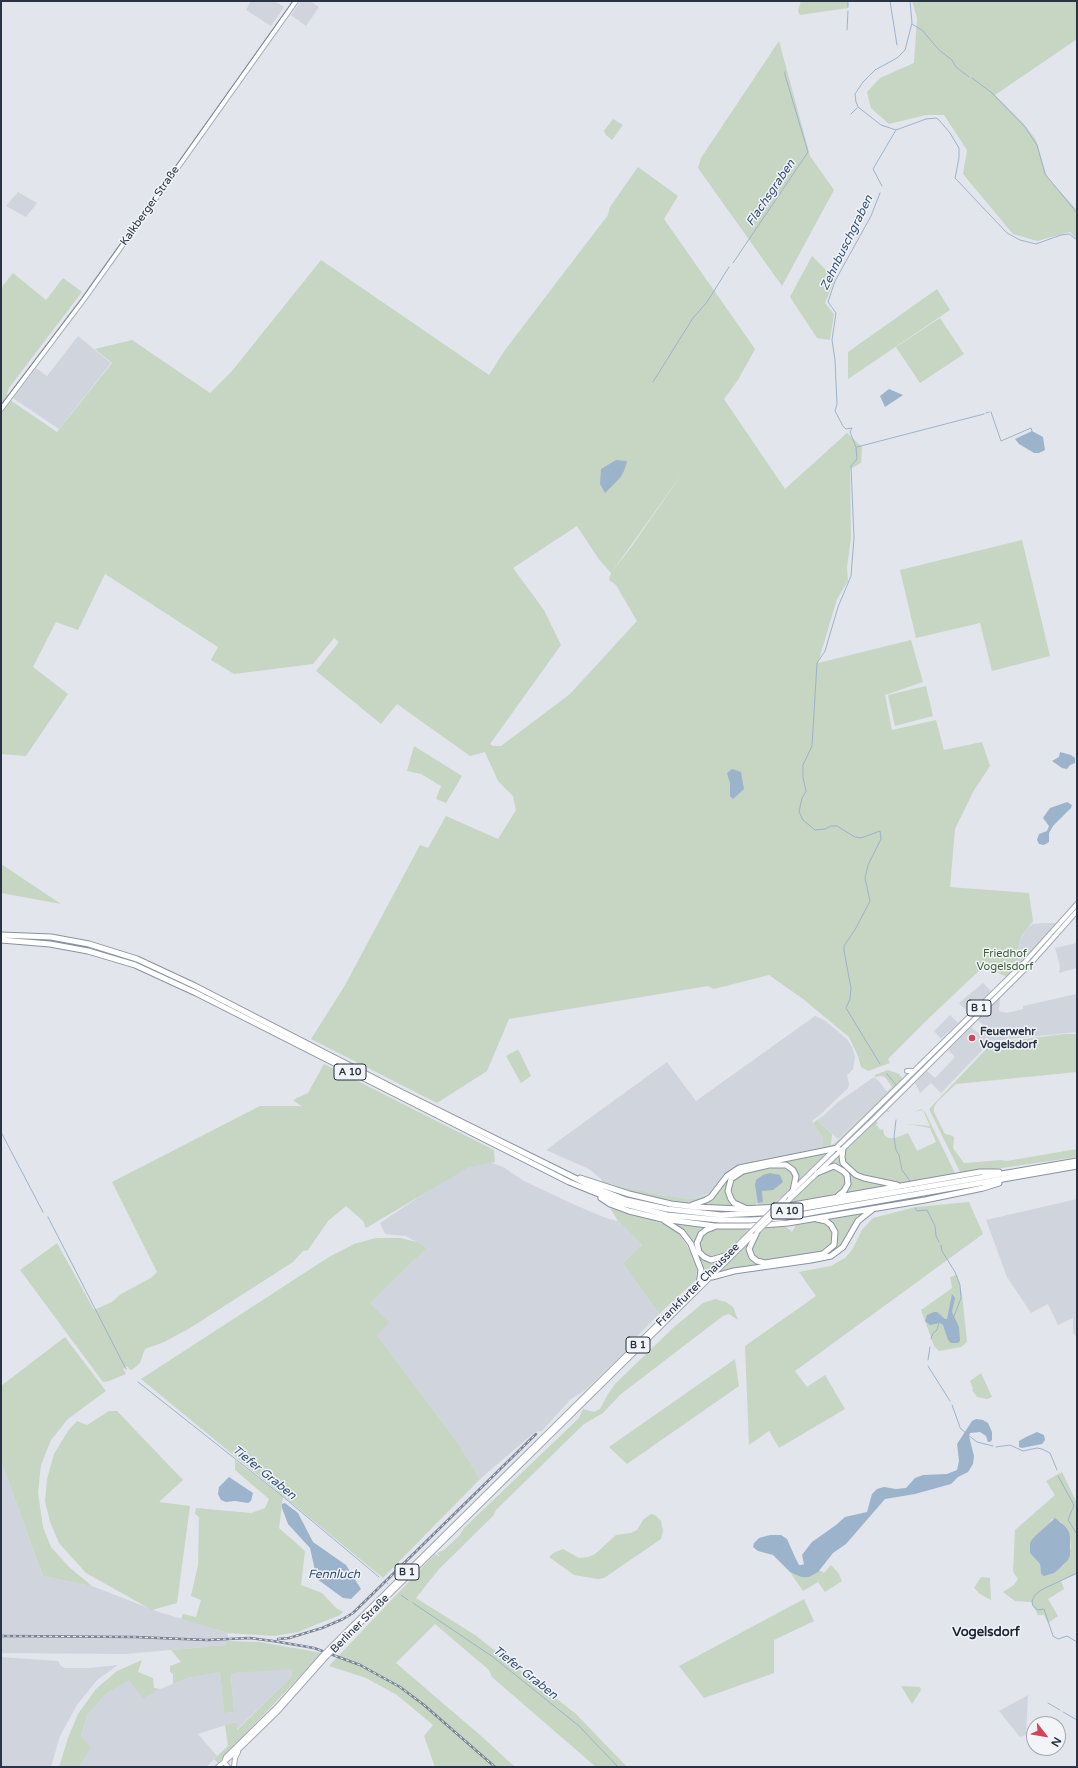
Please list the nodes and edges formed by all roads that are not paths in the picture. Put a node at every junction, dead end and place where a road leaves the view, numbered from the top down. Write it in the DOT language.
graph roads {
  1 [pos="296,1"];
  2 [pos="1,408"];
  3 [pos="1077,904"];
  4 [pos="1077,911"];
  5 [pos="1,934"];
  6 [pos="1,942"];
  7 [pos="907,1071"];
  8 [pos="914,1071"];
  9 [pos="907,1078"];
  10 [pos="910,1082"];
  11 [pos="840,1149"];
  12 [pos="1077,1160"];
  13 [pos="1077,1166"];
  14 [pos="817,1172"];
  15 [pos="564,1174"];
  16 [pos="1015,1175"];
  17 [pos="902,1186"];
  18 [pos="793,1191"];
  19 [pos="592,1193"];
  20 [pos="835,1198"];
  21 [pos="687,1206"];
  22 [pos="876,1208"];
  23 [pos="748,1209"];
  24 [pos="814,1218"];
  25 [pos="662,1219"];
  26 [pos="718,1226"];
  27 [pos="754,1232"];
  28 [pos="728,1254"];
  29 [pos="712,1277"];
  30 [pos="698,1285"];
  31 [pos="549,1437"];
  32 [pos="542,1440"];
  33 [pos="332,1648"];
  34 [pos="324,1657"];
  35 [pos="238,1750"];
  36 [pos="224,1762"];
  37 [pos="218,1767"];
  38 [pos="228,1767"];
  39 [pos="234,1767"];
  1 -- 2 [label="main road, Kalkberger Straße"];
  3 -- 8 [label="main road, B 1"];
  4 -- 10 [label="main road, B 1"];
  5 -- 15 [label="highway, A 10"];
  6 -- 19 [label="highway, A 10"];
  7 -- 8 [label="main road"];
  8 -- 9 [label="main road, B 1"];
  9 -- 10 [label="main road"];
  9 -- 11 [label="main road, B 1"];
  10 -- 11 [label="main road, B 1"];
  11 -- 14 [label="main road, B 1"];
  11 -- 17 [label="highway"];
  11 -- 18 [label="main road, B 1"];
  11 -- 21 [label="highway"];
  12 -- 16 [label="highway, A 10"];
  13 -- 16 [label="highway, A 10"];
  14 -- 20 [label="highway"];
  14 -- 27 [label="main road, B 1, bridge"];
  15 -- 16 [label="highway, A 10"];
  15 -- 21 [label="highway"];
  16 -- 17 [label="highway"];
  16 -- 19 [label="highway, A 10"];
  16 -- 22 [label="highway"];
  17 -- 20 [label="highway"];
  18 -- 23 [label="highway"];
  18 -- 27 [label="main road, B 1, bridge"];
  19 -- 25 [label="highway"];
  20 -- 23 [label="highway"];
  21 -- 23 [label="highway"];
  22 -- 24 [label="highway"];
  22 -- 29 [label="highway"];
  24 -- 26 [label="highway"];
  24 -- 27 [label="highway"];
  25 -- 26 [label="highway"];
  25 -- 30 [label="highway"];
  26 -- 28 [label="highway"];
  27 -- 28 [label="main road, Frankfurter Chaussee / B 1"];
  27 -- 29 [label="main road, Frankfurter Chaussee / B 1"];
  28 -- 30 [label="main road, Frankfurter Chaussee / B 1"];
  29 -- 31 [label="main road, Frankfurter Chaussee / B 1"];
  30 -- 32 [label="main road, Frankfurter Chaussee / B 1"];
  31 -- 33 [label="main road, Berliner Straße / B 1"];
  32 -- 33 [label="main road, Berliner Straße / B 1"];
  33 -- 34 [label="main road, Berliner Straße / B 1, bridge"];
  34 -- 35 [label="main road, Berliner Straße / B 1"];
  34 -- 36 [label="main road, Berliner Straße / B 1"];
  35 -- 36 [label="main road, Berliner Straße / B 1"];
  35 -- 39 [label="main road"];
  36 -- 37 [label="main road, Berliner Straße / B 1"];
  36 -- 38 [label="main road"];
}
